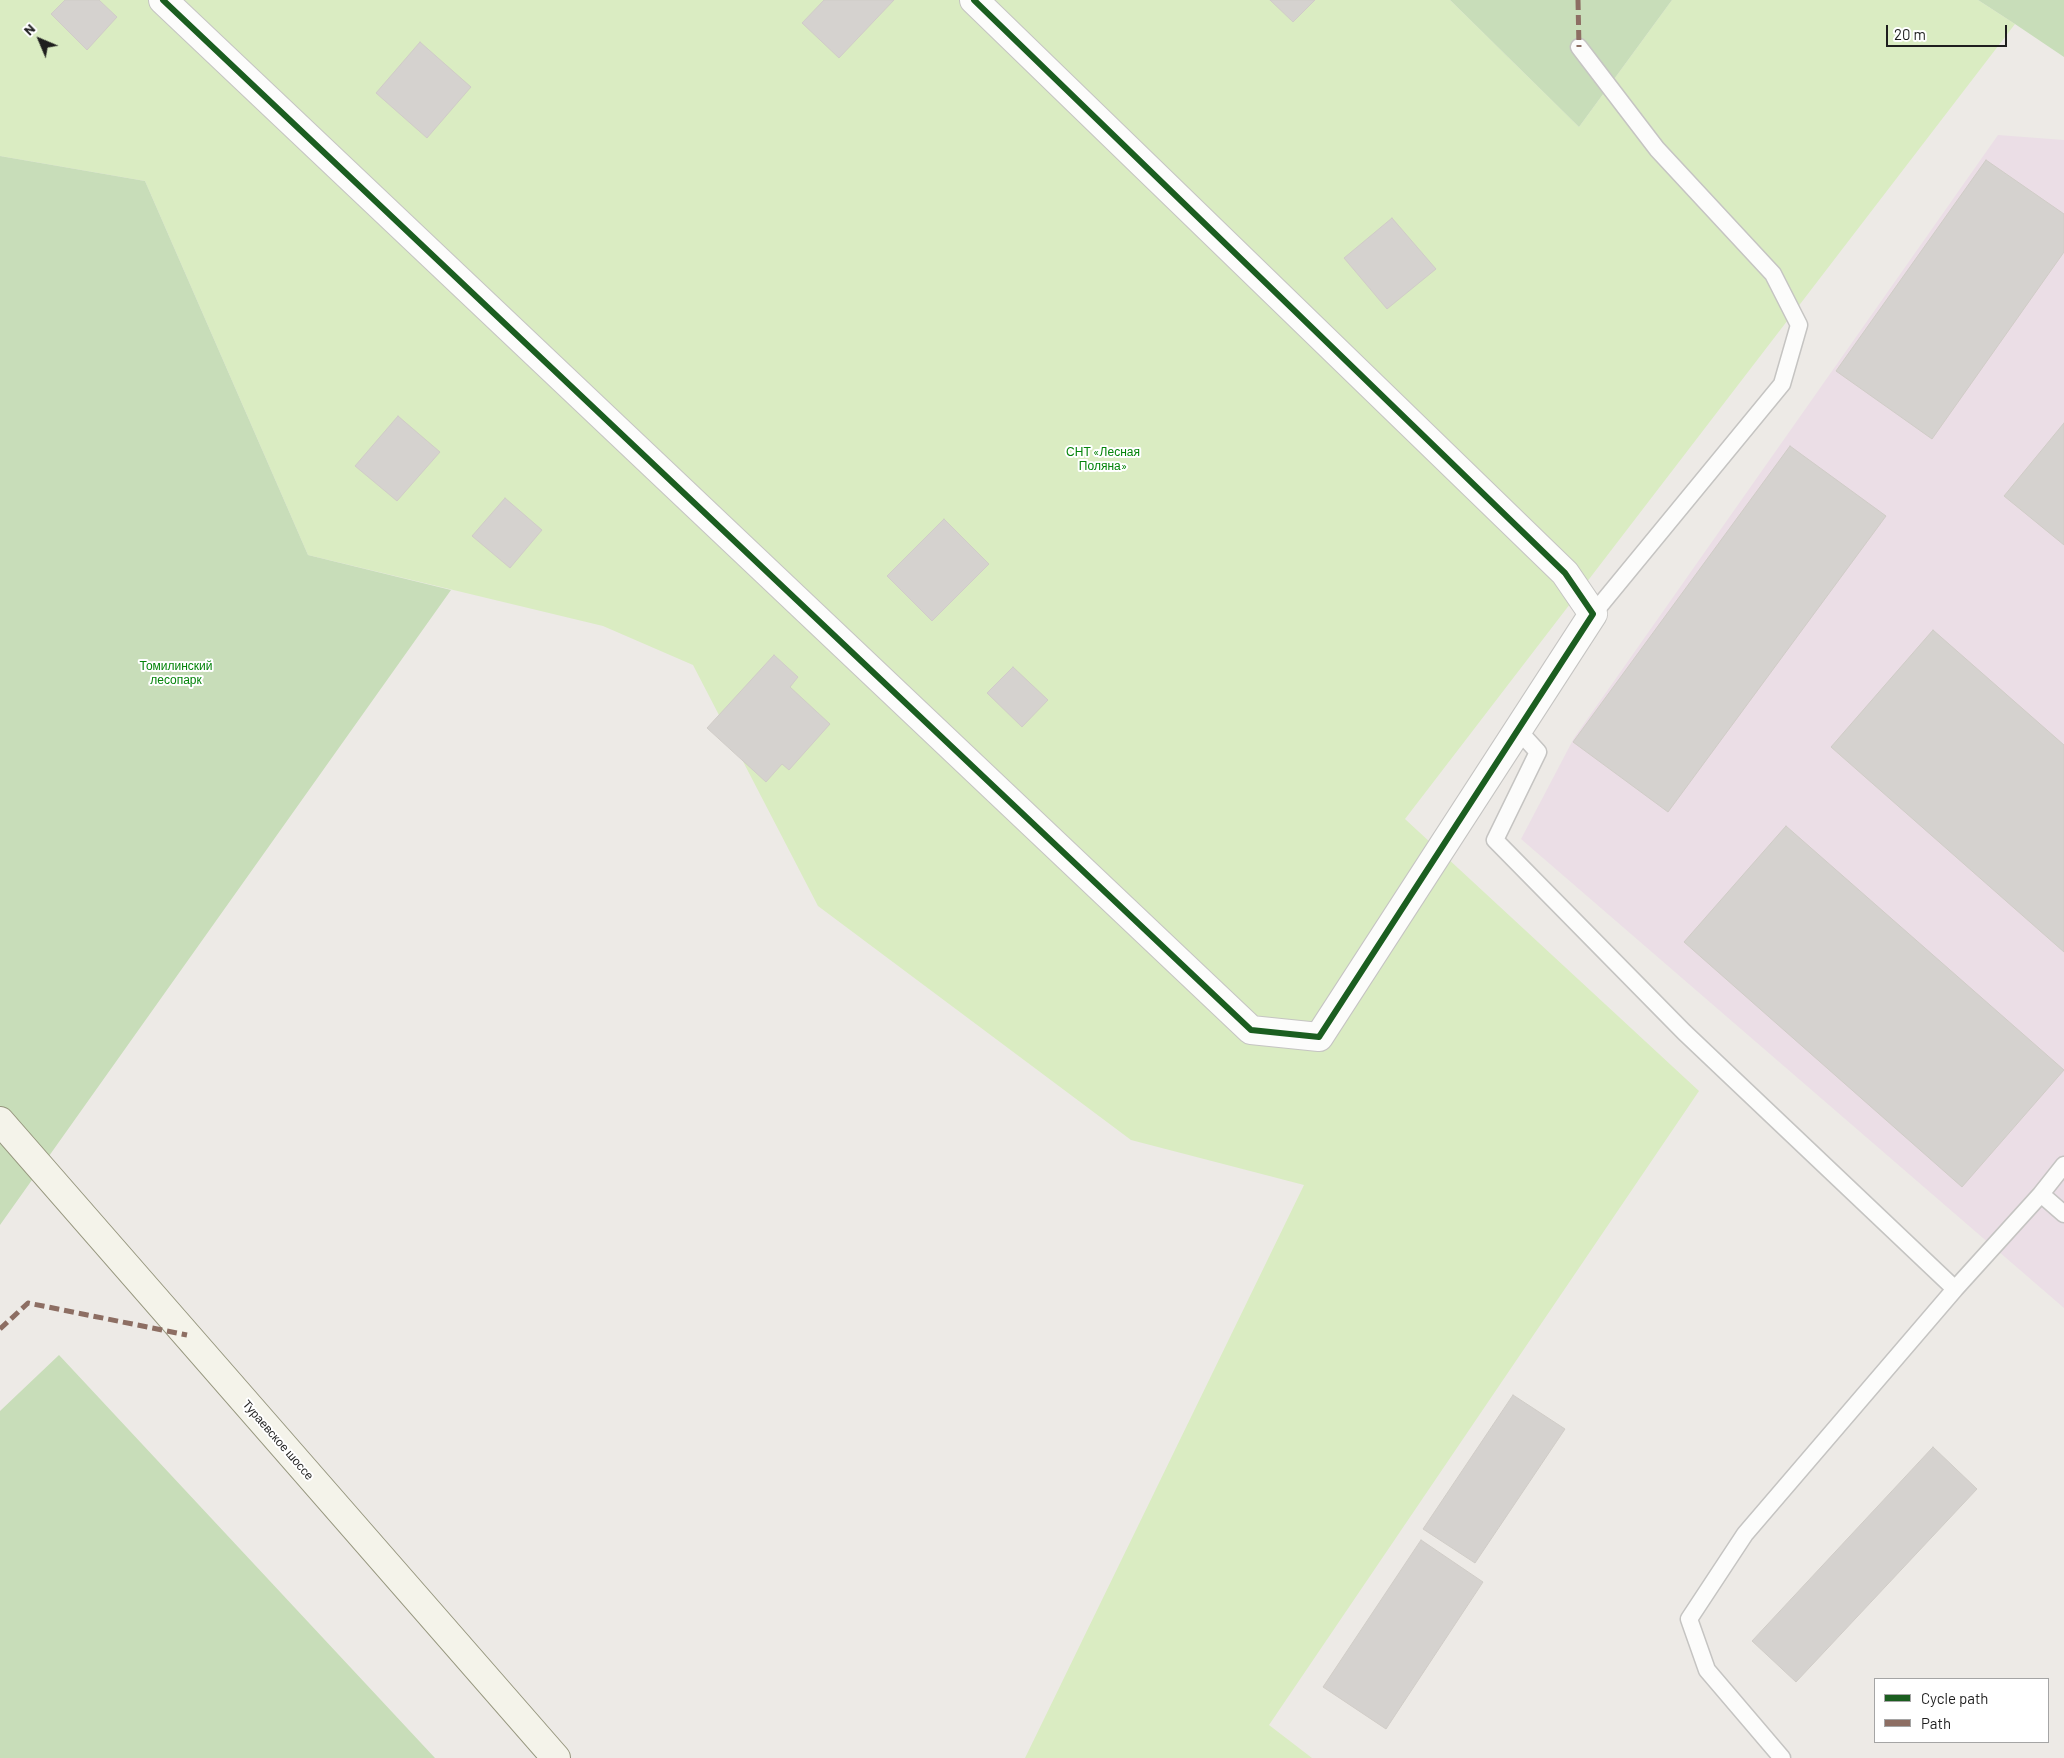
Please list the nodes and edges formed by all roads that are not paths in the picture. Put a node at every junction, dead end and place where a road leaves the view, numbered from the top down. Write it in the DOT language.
graph roads {
  1 [pos="163,0"];
  2 [pos="974,0"];
  3 [pos="1579,47"];
  4 [pos="1593,614"];
  5 [pos="1518,730"];
  6 [pos="0,1121"];
  7 [pos="2064,1165"];
  8 [pos="2041,1194"];
  9 [pos="2064,1214"];
  10 [pos="1955,1289"];
  11 [pos="556,1758"];
  12 [pos="1782,1758"];
  1 -- 5 [label="street"];
  2 -- 4 [label="street"];
  3 -- 4 [label="lane"];
  4 -- 5 [label="street"];
  5 -- 10 [label="lane"];
  6 -- 11 [label="main road, Тураевское шоссе"];
  7 -- 8 [label="lane"];
  8 -- 9 [label="lane"];
  8 -- 10 [label="lane"];
  10 -- 12 [label="lane"];
}
